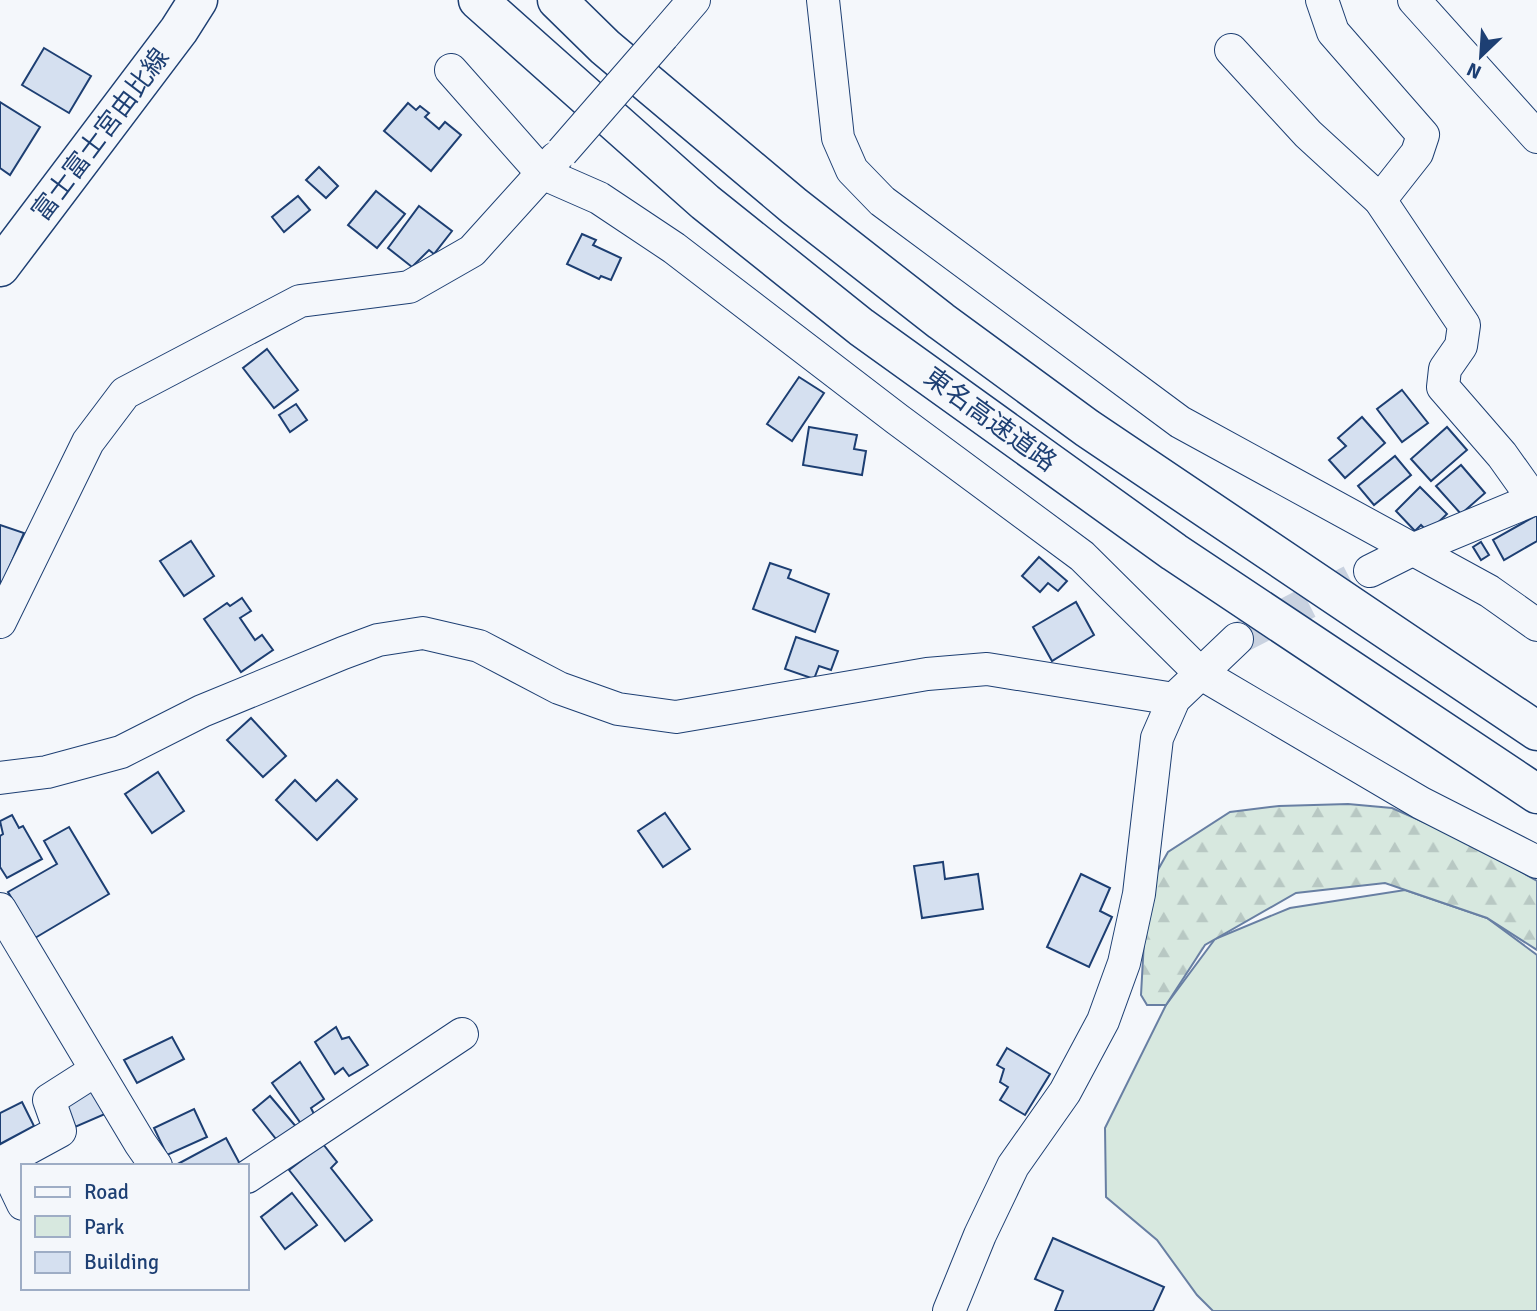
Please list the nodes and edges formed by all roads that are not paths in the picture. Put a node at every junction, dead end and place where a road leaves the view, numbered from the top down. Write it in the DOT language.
graph roads {
  1 [pos="198,0"];
  2 [pos="478,0"];
  3 [pos="557,0"];
  4 [pos="694,0"];
  5 [pos="823,0"];
  6 [pos="1414,0"];
  7 [pos="1329,4"];
  8 [pos="1231,50"];
  9 [pos="451,70"];
  10 [pos="1537,137"];
  11 [pos="552,162"];
  12 [pos="1380,200"];
  13 [pos="0,267"];
  14 [pos="1536,499"];
  15 [pos="1412,550"];
  16 [pos="1370,571"];
  17 [pos="0,622"];
  18 [pos="1537,625"];
  19 [pos="1237,639"];
  20 [pos="1200,673"];
  21 [pos="1174,699"];
  22 [pos="1537,730"];
  23 [pos="0,778"];
  24 [pos="1537,794"];
  25 [pos="1537,862"];
  26 [pos="0,909"];
  27 [pos="462,1034"];
  28 [pos="96,1070"];
  29 [pos="155,1164"];
  30 [pos="248,1176"];
  31 [pos="21,1200"];
  32 [pos="950,1311"];
  1 -- 13 [label="main road, 富士富士宮由比線"];
  2 -- 24 [label="main road, 東名高速道路"];
  3 -- 22 [label="main road, 東名高速道路"];
  4 -- 11 [label="street, bridge"];
  5 -- 15 [label="street"];
  6 -- 10 [label="street"];
  7 -- 12 [label="street"];
  8 -- 12 [label="street"];
  9 -- 11 [label="street"];
  11 -- 17 [label="street"];
  11 -- 20 [label="street"];
  12 -- 14 [label="street"];
  14 -- 15 [label="street"];
  15 -- 16 [label="street"];
  15 -- 18 [label="street"];
  19 -- 20 [label="street"];
  20 -- 21 [label="street"];
  20 -- 25 [label="street"];
  21 -- 23 [label="street"];
  21 -- 32 [label="street"];
  26 -- 28 [label="street"];
  27 -- 30 [label="street"];
  28 -- 29 [label="street"];
  28 -- 31 [label="street"];
}
